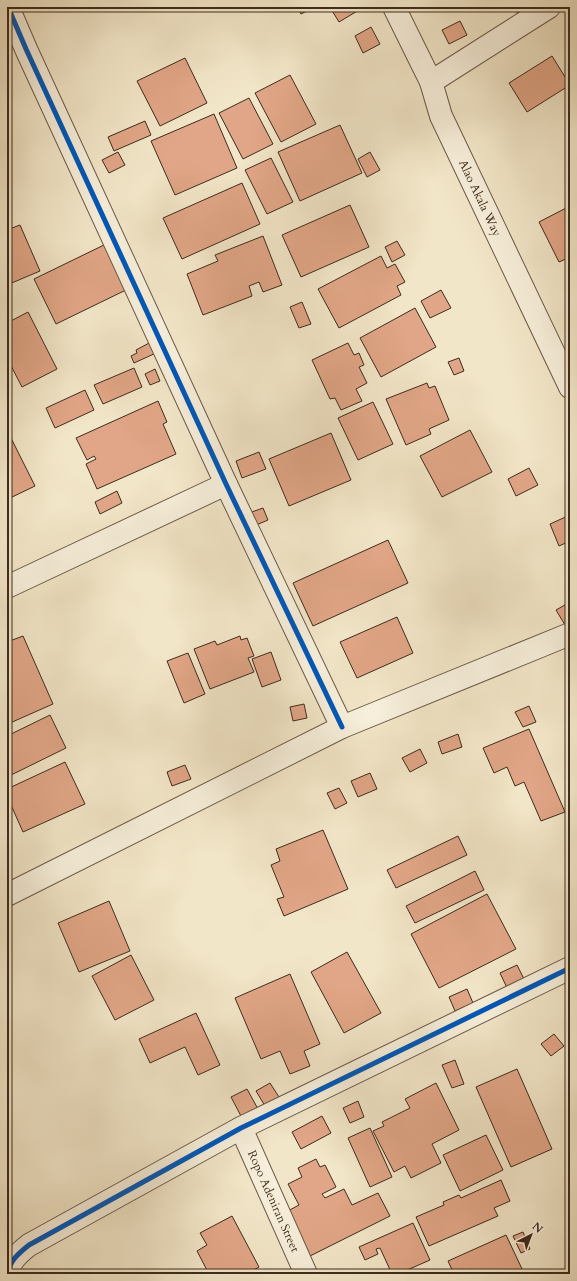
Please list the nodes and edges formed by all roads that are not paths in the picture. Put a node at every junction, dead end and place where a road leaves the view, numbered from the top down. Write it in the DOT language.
graph roads {
  1 [pos="8,7"];
  2 [pos="394,7"];
  3 [pos="549,7"];
  4 [pos="431,82"];
  5 [pos="570,387"];
  6 [pos="226,484"];
  7 [pos="7,587"];
  8 [pos="570,634"];
  9 [pos="342,727"];
  10 [pos="7,896"];
  11 [pos="570,968"];
  12 [pos="241,1128"];
  13 [pos="8,1274"];
  14 [pos="306,1274"];
  1 -- 6 [label="street"];
  2 -- 4 [label="street, Alao Akala Way"];
  3 -- 4 [label="street"];
  4 -- 5 [label="street, Alao Akala Way"];
  6 -- 7 [label="street"];
  6 -- 9 [label="street"];
  8 -- 9 [label="street"];
  9 -- 10 [label="street"];
  11 -- 12 [label="street"];
  12 -- 13 [label="street"];
  12 -- 14 [label="street, Ropo Adeniran Street"];
}
